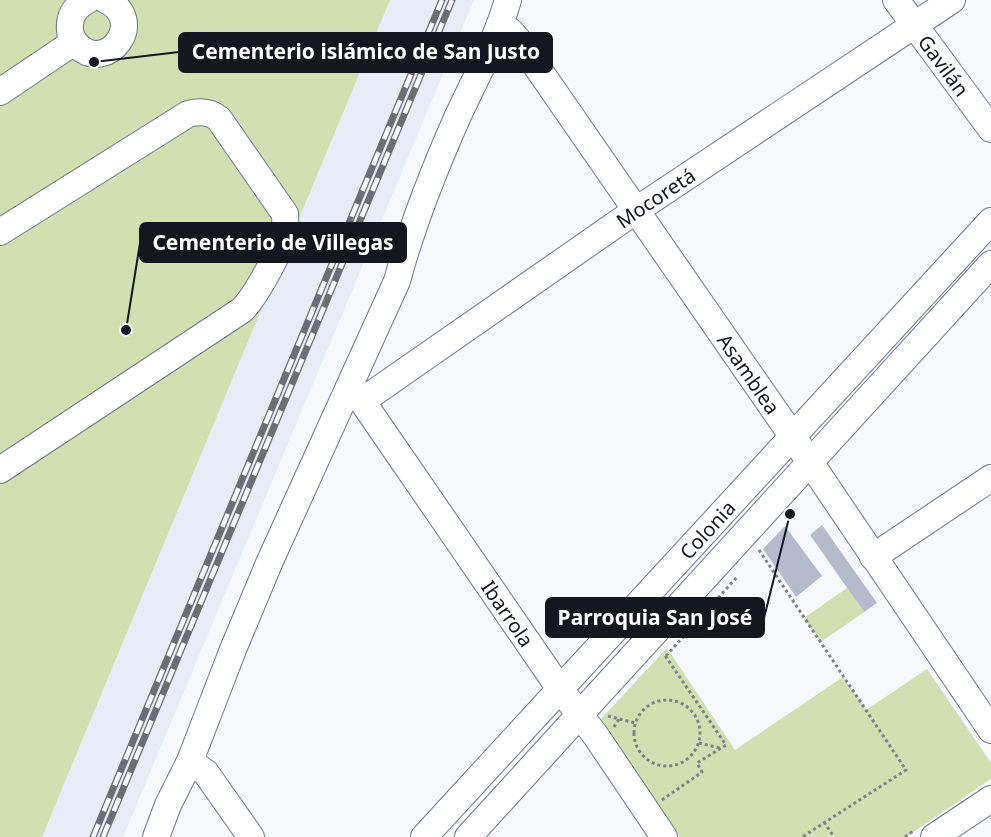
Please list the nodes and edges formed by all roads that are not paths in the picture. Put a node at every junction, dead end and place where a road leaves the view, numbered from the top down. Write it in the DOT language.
graph roads {
  1 [pos="88,0"];
  2 [pos="106,0"];
  3 [pos="508,0"];
  4 [pos="896,0"];
  5 [pos="952,0"];
  6 [pos="914,25"];
  7 [pos="499,26"];
  8 [pos="75,42"];
  9 [pos="0,92"];
  10 [pos="991,129"];
  11 [pos="635,211"];
  12 [pos="991,221"];
  13 [pos="0,232"];
  14 [pos="991,264"];
  15 [pos="355,397"];
  16 [pos="793,437"];
  17 [pos="809,463"];
  18 [pos="0,470"];
  19 [pos="991,478"];
  20 [pos="873,557"];
  21 [pos="560,689"];
  22 [pos="581,714"];
  23 [pos="991,730"];
  24 [pos="190,760"];
  25 [pos="991,799"];
  26 [pos="156,837"];
  27 [pos="251,837"];
  28 [pos="424,837"];
  29 [pos="468,837"];
  30 [pos="664,837"];
  31 [pos="934,837"];
  1 -- 8 [label="street"];
  2 -- 8 [label="street"];
  3 -- 7 [label="street"];
  4 -- 6 [label="street, Gavilán"];
  5 -- 6 [label="street, Mocoretá"];
  6 -- 10 [label="street, Gavilán"];
  6 -- 11 [label="street, Mocoretá"];
  7 -- 11 [label="street, Asamblea"];
  7 -- 15 [label="street"];
  8 -- 9 [label="street"];
  11 -- 15 [label="street, Mocoretá"];
  11 -- 16 [label="street, Asamblea"];
  12 -- 16 [label="street, Colonia"];
  13 -- 18 [label="street"];
  14 -- 17 [label="street, Colonia"];
  15 -- 21 [label="street, Ibarrola"];
  15 -- 24 [label="street"];
  16 -- 17 [label="street, Asamblea"];
  16 -- 21 [label="street, Colonia"];
  17 -- 20 [label="street, Asamblea"];
  17 -- 22 [label="street, Colonia"];
  19 -- 20 [label="street"];
  20 -- 23 [label="street, Asamblea"];
  21 -- 22 [label="street, Ibarrola"];
  21 -- 28 [label="street, Colonia"];
  22 -- 29 [label="street, Colonia"];
  22 -- 30 [label="street, Ibarrola"];
  24 -- 26 [label="street"];
  24 -- 27 [label="street"];
  25 -- 31 [label="street"];
}
